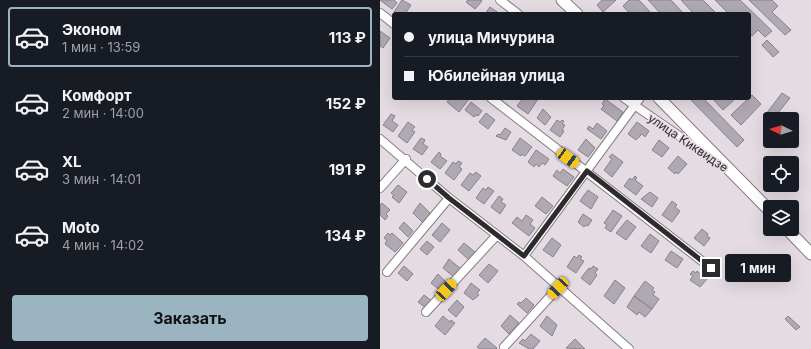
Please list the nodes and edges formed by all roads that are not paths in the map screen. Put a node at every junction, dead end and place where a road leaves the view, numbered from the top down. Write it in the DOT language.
graph roads {
  1 [pos="500,0"];
  2 [pos="562,0"];
  3 [pos="515,12"];
  4 [pos="574,12"];
  5 [pos="380,13"];
  6 [pos="392,22"];
  7 [pos="494,100"];
  8 [pos="626,100"];
  9 [pos="638,100"];
  10 [pos="661,100"];
  11 [pos="634,106"];
  12 [pos="380,139"];
  13 [pos="406,159"];
  14 [pos="587,171"];
  15 [pos="734,173"];
  16 [pos="380,188"];
  17 [pos="449,198"];
  18 [pos="763,204"];
  19 [pos="497,234"];
  20 [pos="794,236"];
  21 [pos="811,254"];
  22 [pos="524,256"];
  23 [pos="711,268"];
  24 [pos="387,272"];
  25 [pos="558,288"];
  26 [pos="426,312"];
  27 [pos="504,347"];
  28 [pos="629,349"];
  1 -- 3 [label="street"];
  2 -- 4 [label="street"];
  5 -- 6 [label="street"];
  7 -- 14 [label="street"];
  8 -- 11 [label="street, улица Киквидзе"];
  9 -- 11 [label="street"];
  10 -- 15 [label="street, улица Киквидзе"];
  11 -- 14 [label="street"];
  11 -- 15 [label="street, улица Киквидзе"];
  12 -- 13 [label="street"];
  13 -- 16 [label="street"];
  13 -- 17 [label="street"];
  14 -- 22 [label="street"];
  14 -- 23 [label="street"];
  15 -- 18 [label="street, улица Киквидзе"];
  17 -- 19 [label="street"];
  17 -- 24 [label="street"];
  19 -- 22 [label="street"];
  19 -- 26 [label="street"];
  20 -- 21 [label="street"];
  22 -- 25 [label="street"];
  25 -- 27 [label="street"];
  25 -- 28 [label="street"];
}
